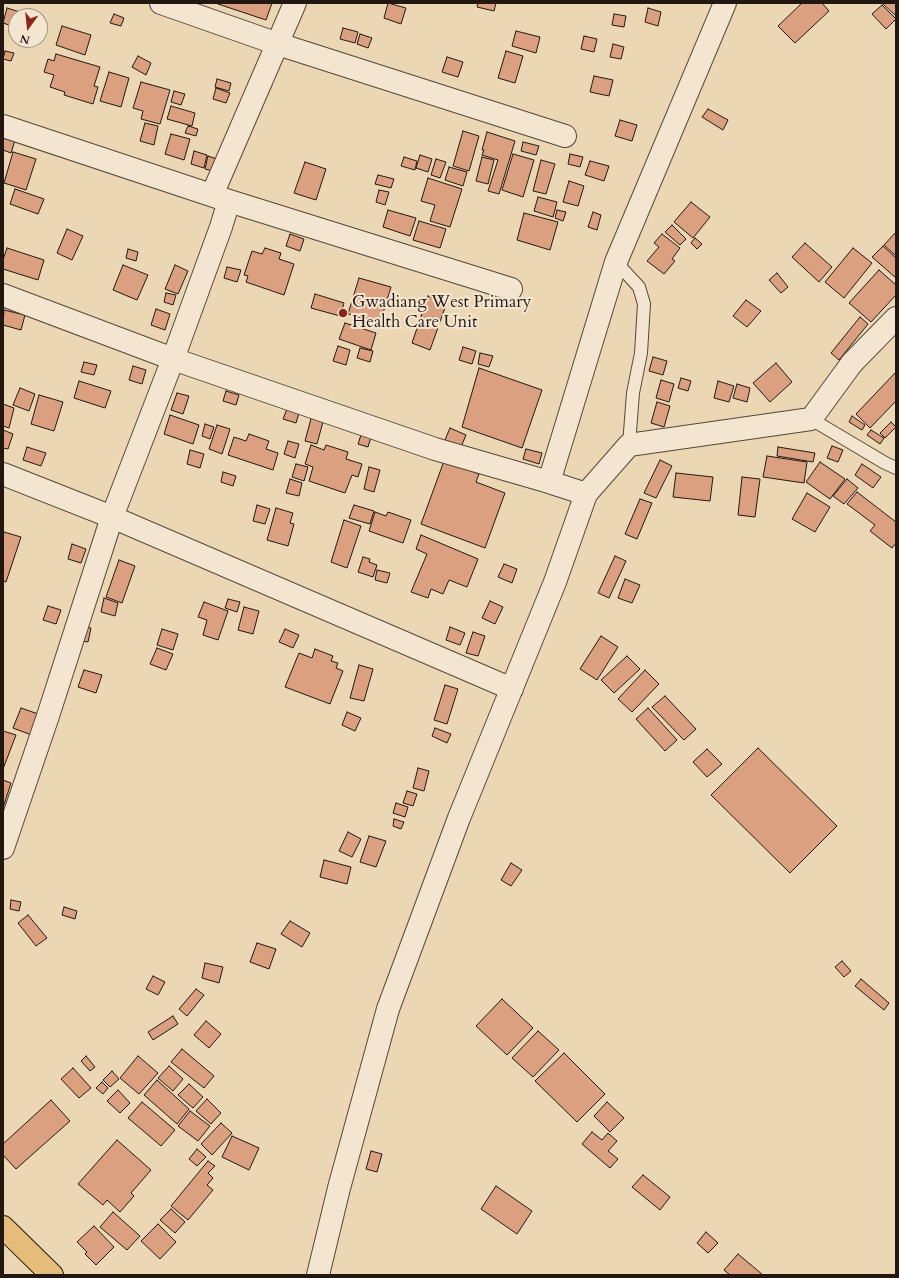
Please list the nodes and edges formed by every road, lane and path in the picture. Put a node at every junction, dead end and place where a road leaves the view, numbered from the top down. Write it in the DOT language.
graph roads {
  1 [pos="161,3"];
  2 [pos="295,3"];
  3 [pos="725,3"];
  4 [pos="278,44"];
  5 [pos="3,126"];
  6 [pos="565,136"];
  7 [pos="221,198"];
  8 [pos="616,262"];
  9 [pos="511,289"];
  10 [pos="3,295"];
  11 [pos="896,318"];
  12 [pos="173,359"];
  13 [pos="811,419"];
  14 [pos="629,445"];
  15 [pos="896,468"];
  16 [pos="3,474"];
  17 [pos="549,482"];
  18 [pos="586,494"];
  19 [pos="112,517"];
  20 [pos="512,689"];
  21 [pos="3,848"];
  22 [pos="3,1228"];
  23 [pos="52,1275"];
  24 [pos="318,1275"];
  1 -- 4 [label="street"];
  2 -- 4 [label="street"];
  3 -- 8 [label="street"];
  4 -- 6 [label="street"];
  4 -- 7 [label="street"];
  5 -- 7 [label="street"];
  7 -- 9 [label="street"];
  7 -- 12 [label="street"];
  8 -- 14 [label="lane"];
  8 -- 17 [label="street"];
  10 -- 12 [label="street"];
  11 -- 13 [label="street"];
  12 -- 17 [label="street"];
  12 -- 19 [label="street"];
  13 -- 14 [label="street"];
  13 -- 15 [label="lane"];
  14 -- 18 [label="street"];
  16 -- 19 [label="street"];
  17 -- 18 [label="street"];
  18 -- 20 [label="street"];
  19 -- 20 [label="street"];
  19 -- 21 [label="street"];
  20 -- 24 [label="street"];
  22 -- 23 [label="main road"];
}
